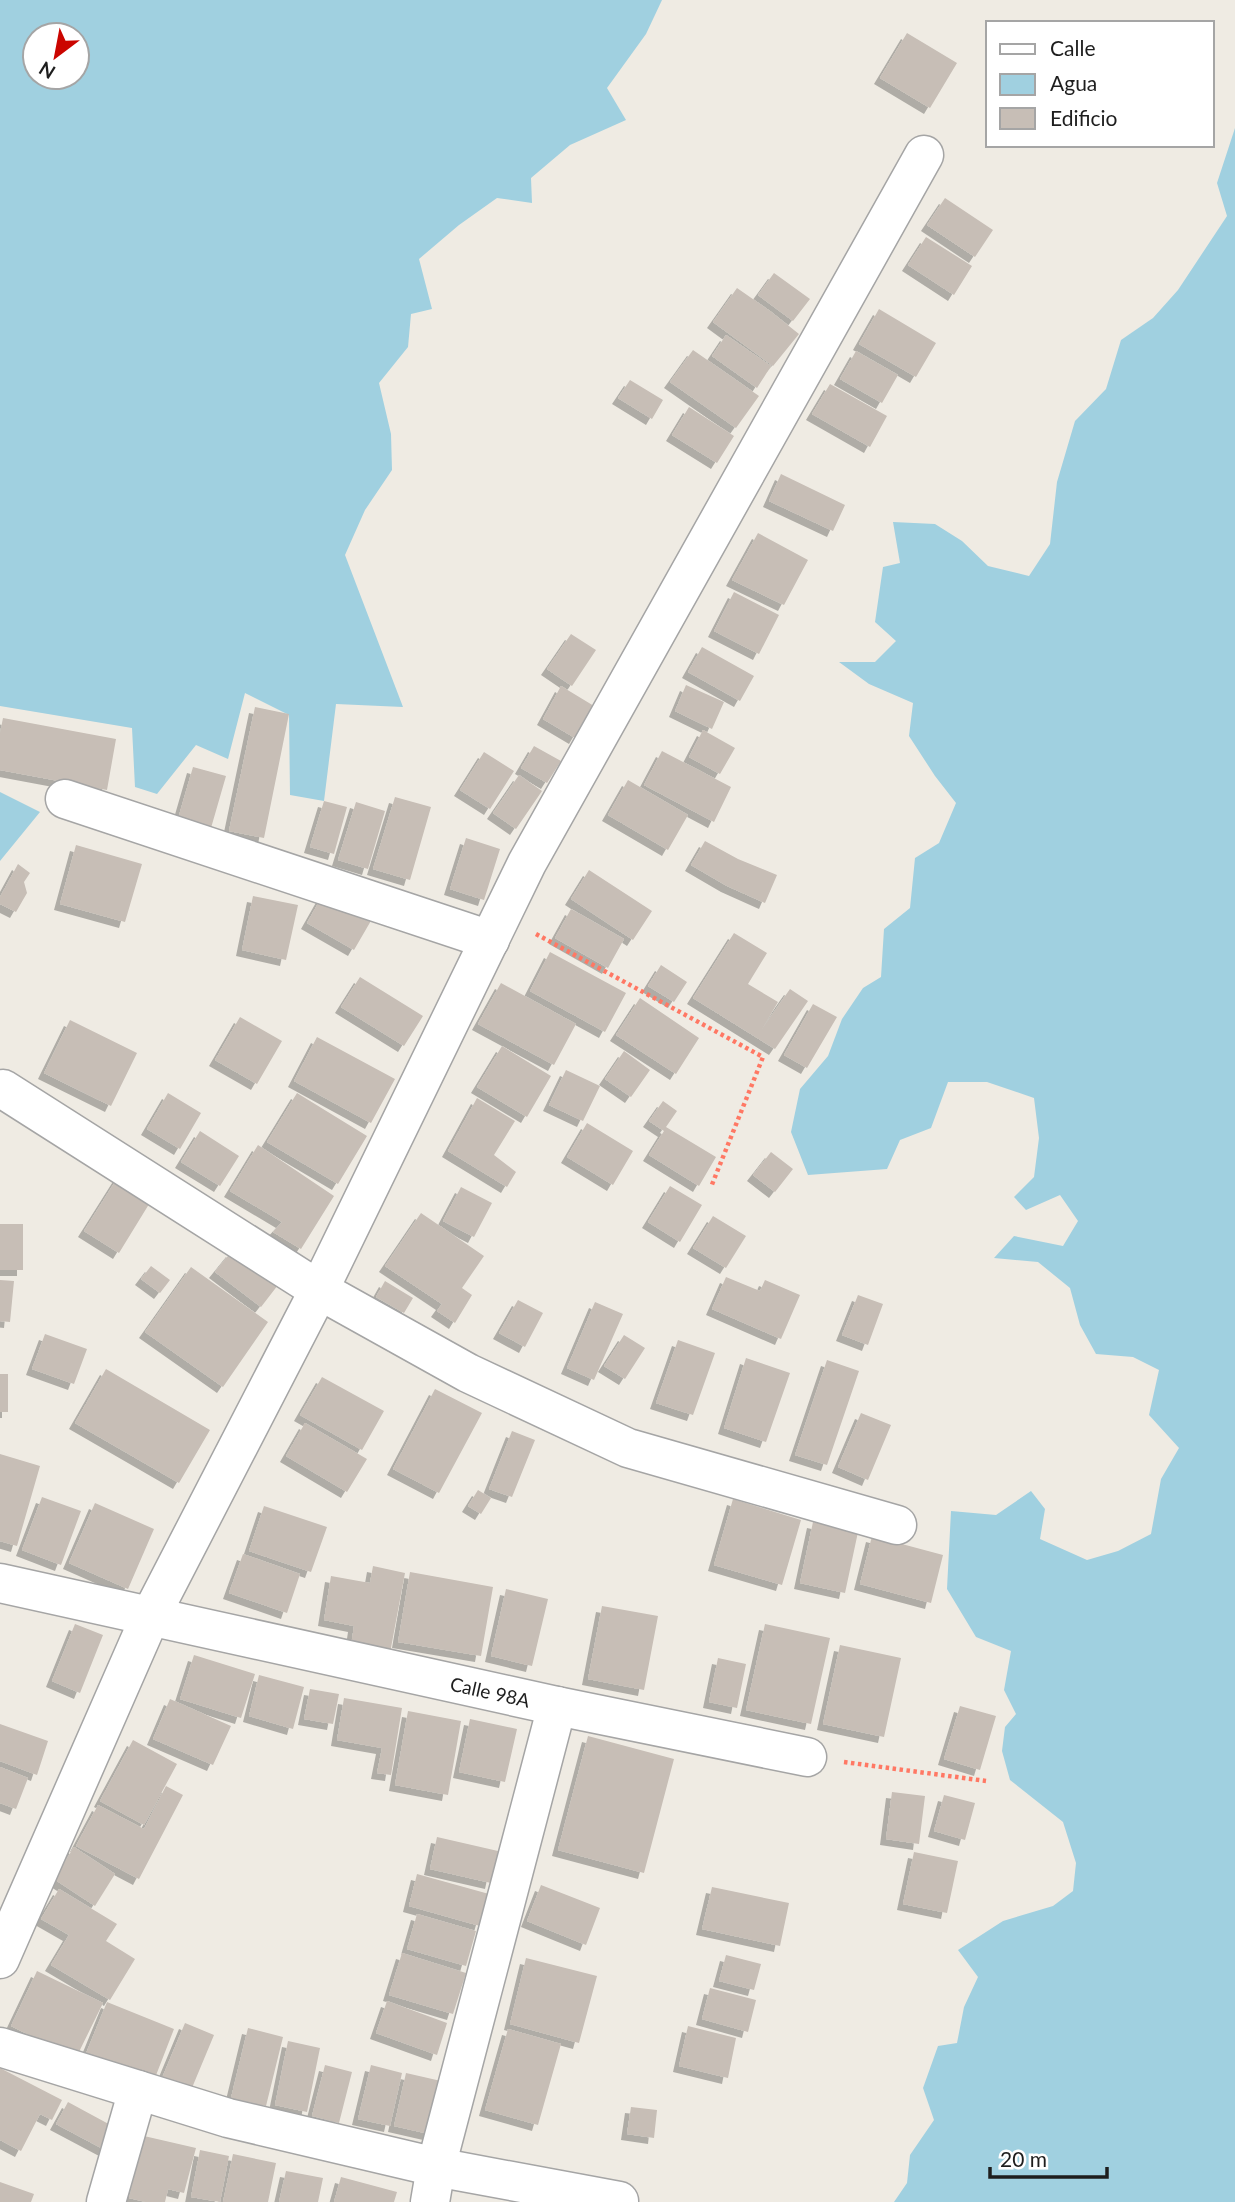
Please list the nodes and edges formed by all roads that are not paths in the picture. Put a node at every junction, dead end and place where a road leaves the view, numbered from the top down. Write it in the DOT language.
graph roads {
  1 [pos="923,155"];
  2 [pos="65,799"];
  3 [pos="495,928"];
  4 [pos="0,1090"];
  5 [pos="319,1290"];
  6 [pos="897,1525"];
  7 [pos="0,1583"];
  8 [pos="150,1617"];
  9 [pos="557,1706"];
  10 [pos="807,1757"];
  11 [pos="0,1959"];
  12 [pos="0,2048"];
  13 [pos="138,2090"];
  14 [pos="433,2185"];
  15 [pos="619,2201"];
  16 [pos="106,2202"];
  1 -- 3 [label="street"];
  2 -- 3 [label="street"];
  3 -- 5 [label="street"];
  4 -- 5 [label="street"];
  5 -- 6 [label="street"];
  5 -- 8 [label="street"];
  7 -- 8 [label="street, Calle 98A"];
  8 -- 9 [label="street, Calle 98A"];
  8 -- 11 [label="street"];
  9 -- 10 [label="street, Calle 98A"];
  9 -- 14 [label="street"];
  12 -- 13 [label="street"];
  13 -- 14 [label="street"];
  13 -- 16 [label="street"];
  14 -- 15 [label="street"];
}
